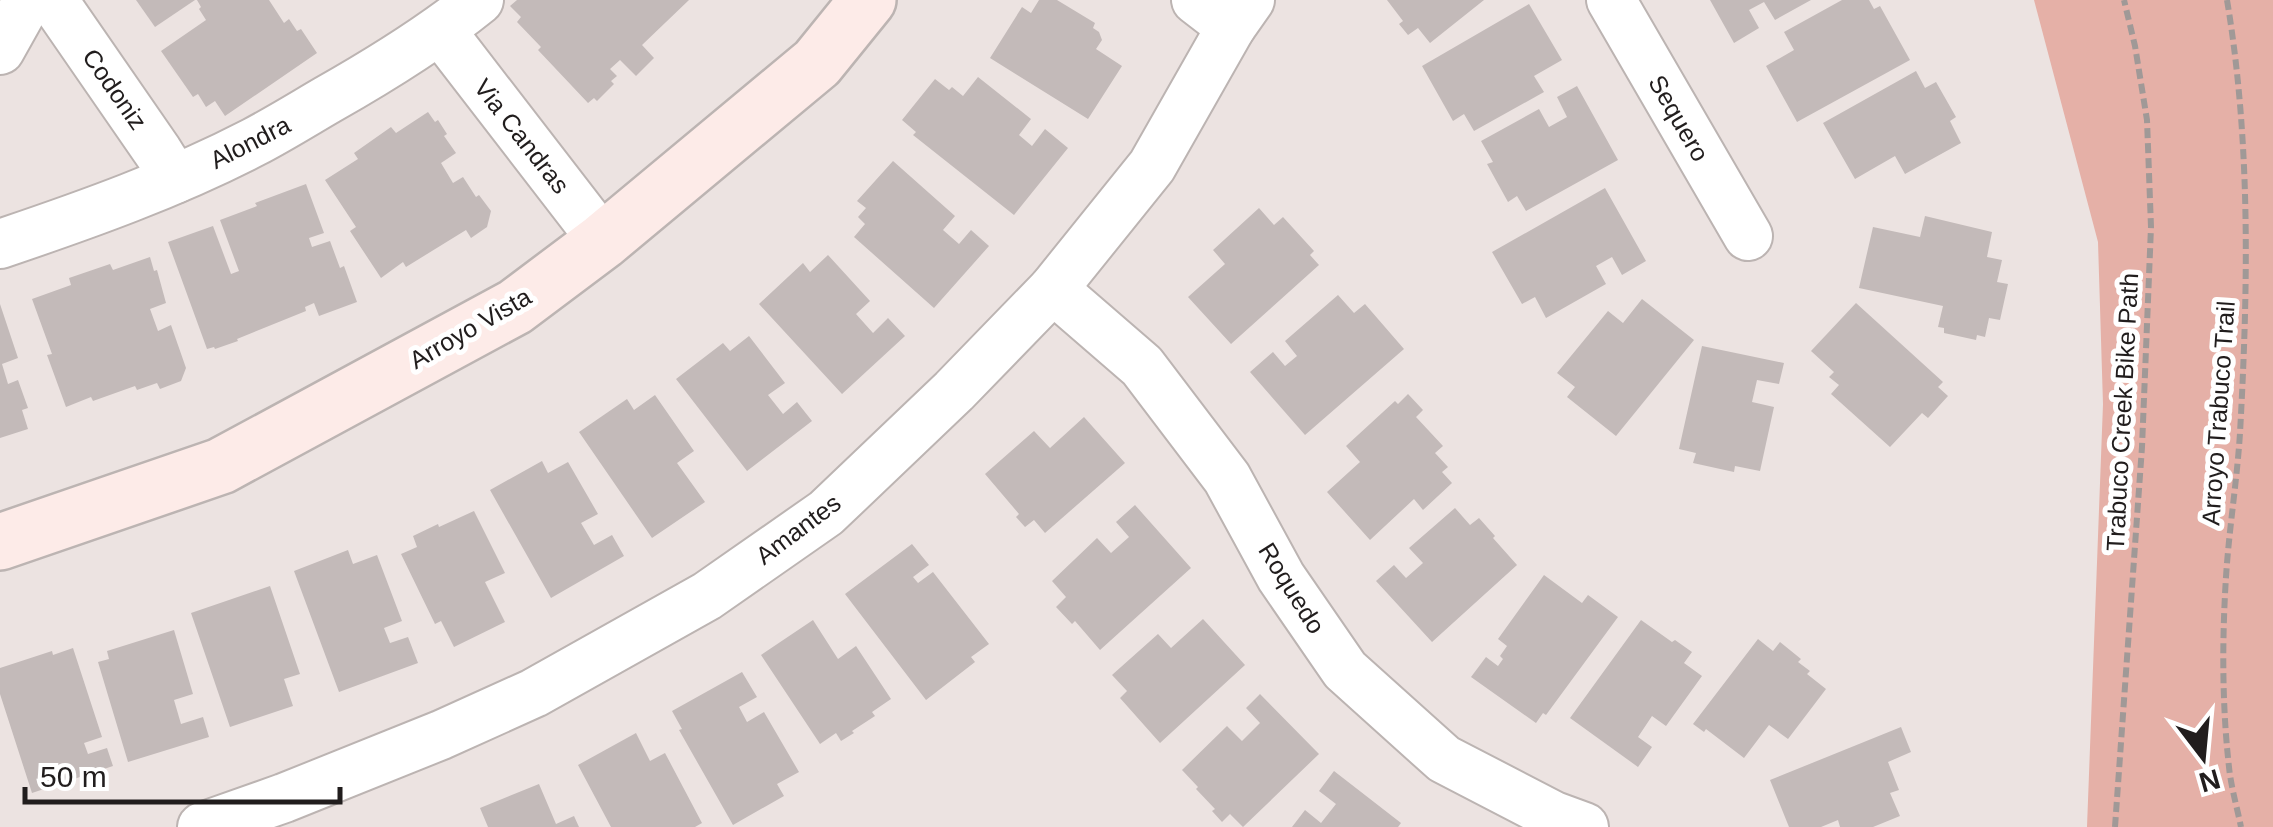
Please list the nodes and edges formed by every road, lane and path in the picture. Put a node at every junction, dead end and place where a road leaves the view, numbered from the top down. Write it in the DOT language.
graph roads {
  1 [pos="28,0"];
  2 [pos="53,0"];
  3 [pos="479,0"];
  4 [pos="868,0"];
  5 [pos="1610,0"];
  6 [pos="2124,0"];
  7 [pos="2228,0"];
  8 [pos="1226,9"];
  9 [pos="441,31"];
  10 [pos="0,50"];
  11 [pos="175,179"];
  12 [pos="1748,236"];
  13 [pos="603,241"];
  14 [pos="0,244"];
  15 [pos="1053,289"];
  16 [pos="0,542"];
  17 [pos="291,812"];
  18 [pos="202,827"];
  19 [pos="1584,827"];
  20 [pos="2115,827"];
  21 [pos="2241,827"];
  1 -- 10 [label="street"];
  2 -- 11 [label="street, Codoniz"];
  3 -- 9 [label="street, Alondra"];
  4 -- 13 [label="street, Arroyo Vista"];
  5 -- 12 [label="street, Sequero"];
  6 -- 20 [label="path, Trabuco Creek Bike Path"];
  7 -- 21 [label="path, Arroyo Trabuco Trail"];
  8 -- 15 [label="street, Amantes"];
  9 -- 11 [label="street, Alondra"];
  9 -- 13 [label="street, Via Candras"];
  11 -- 14 [label="street, Alondra"];
  13 -- 16 [label="street, Arroyo Vista"];
  15 -- 17 [label="street, Amantes"];
  15 -- 19 [label="street, Roquedo"];
  17 -- 18 [label="street, Amantes"];
}
